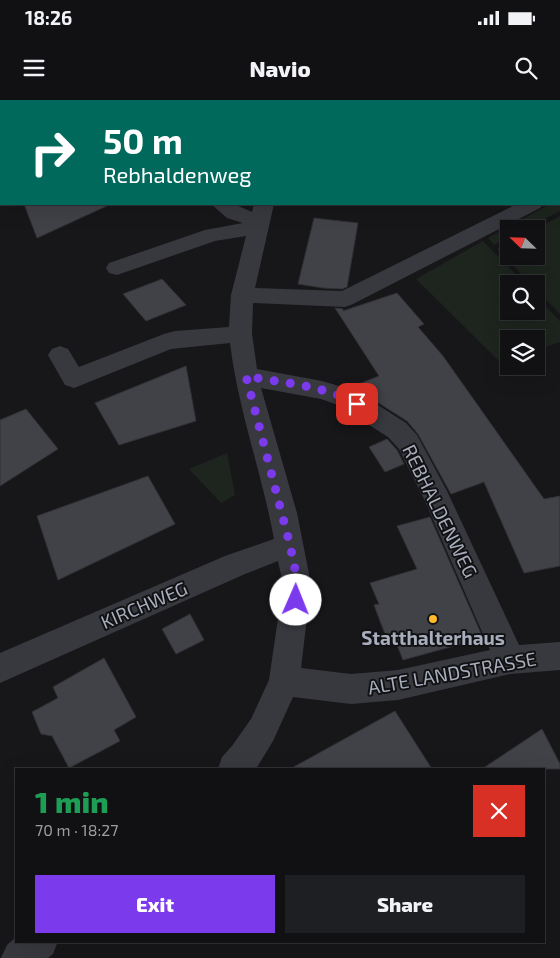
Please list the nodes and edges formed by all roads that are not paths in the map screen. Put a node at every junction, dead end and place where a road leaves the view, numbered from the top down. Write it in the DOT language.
graph roads {
  1 [pos="222,205"];
  2 [pos="530,205"];
  3 [pos="260,218"];
  4 [pos="117,268"];
  5 [pos="242,295"];
  6 [pos="240,334"];
  7 [pos="199,338"];
  8 [pos="60,355"];
  9 [pos="246,376"];
  10 [pos="113,380"];
  11 [pos="290,545"];
  12 [pos="560,656"];
  13 [pos="510,660"];
  14 [pos="0,668"];
  15 [pos="284,681"];
  16 [pos="235,768"];
  17 [pos="38,943"];
  18 [pos="20,958"];
  1 -- 3 [label="street"];
  2 -- 5 [label="street"];
  3 -- 4 [label="street"];
  3 -- 5 [label="street"];
  5 -- 6 [label="street"];
  6 -- 7 [label="street"];
  6 -- 9 [label="street"];
  7 -- 8 [label="street"];
  7 -- 10 [label="street"];
  9 -- 11 [label="street"];
  9 -- 13 [label="street, REBHALDENWEG"];
  11 -- 14 [label="street, KIRCHWEG"];
  11 -- 15 [label="street"];
  12 -- 13 [label="street, ALTE LANDSTRASSE"];
  13 -- 15 [label="street, ALTE LANDSTRASSE"];
  15 -- 16 [label="street"];
  17 -- 18 [label="street"];
}
